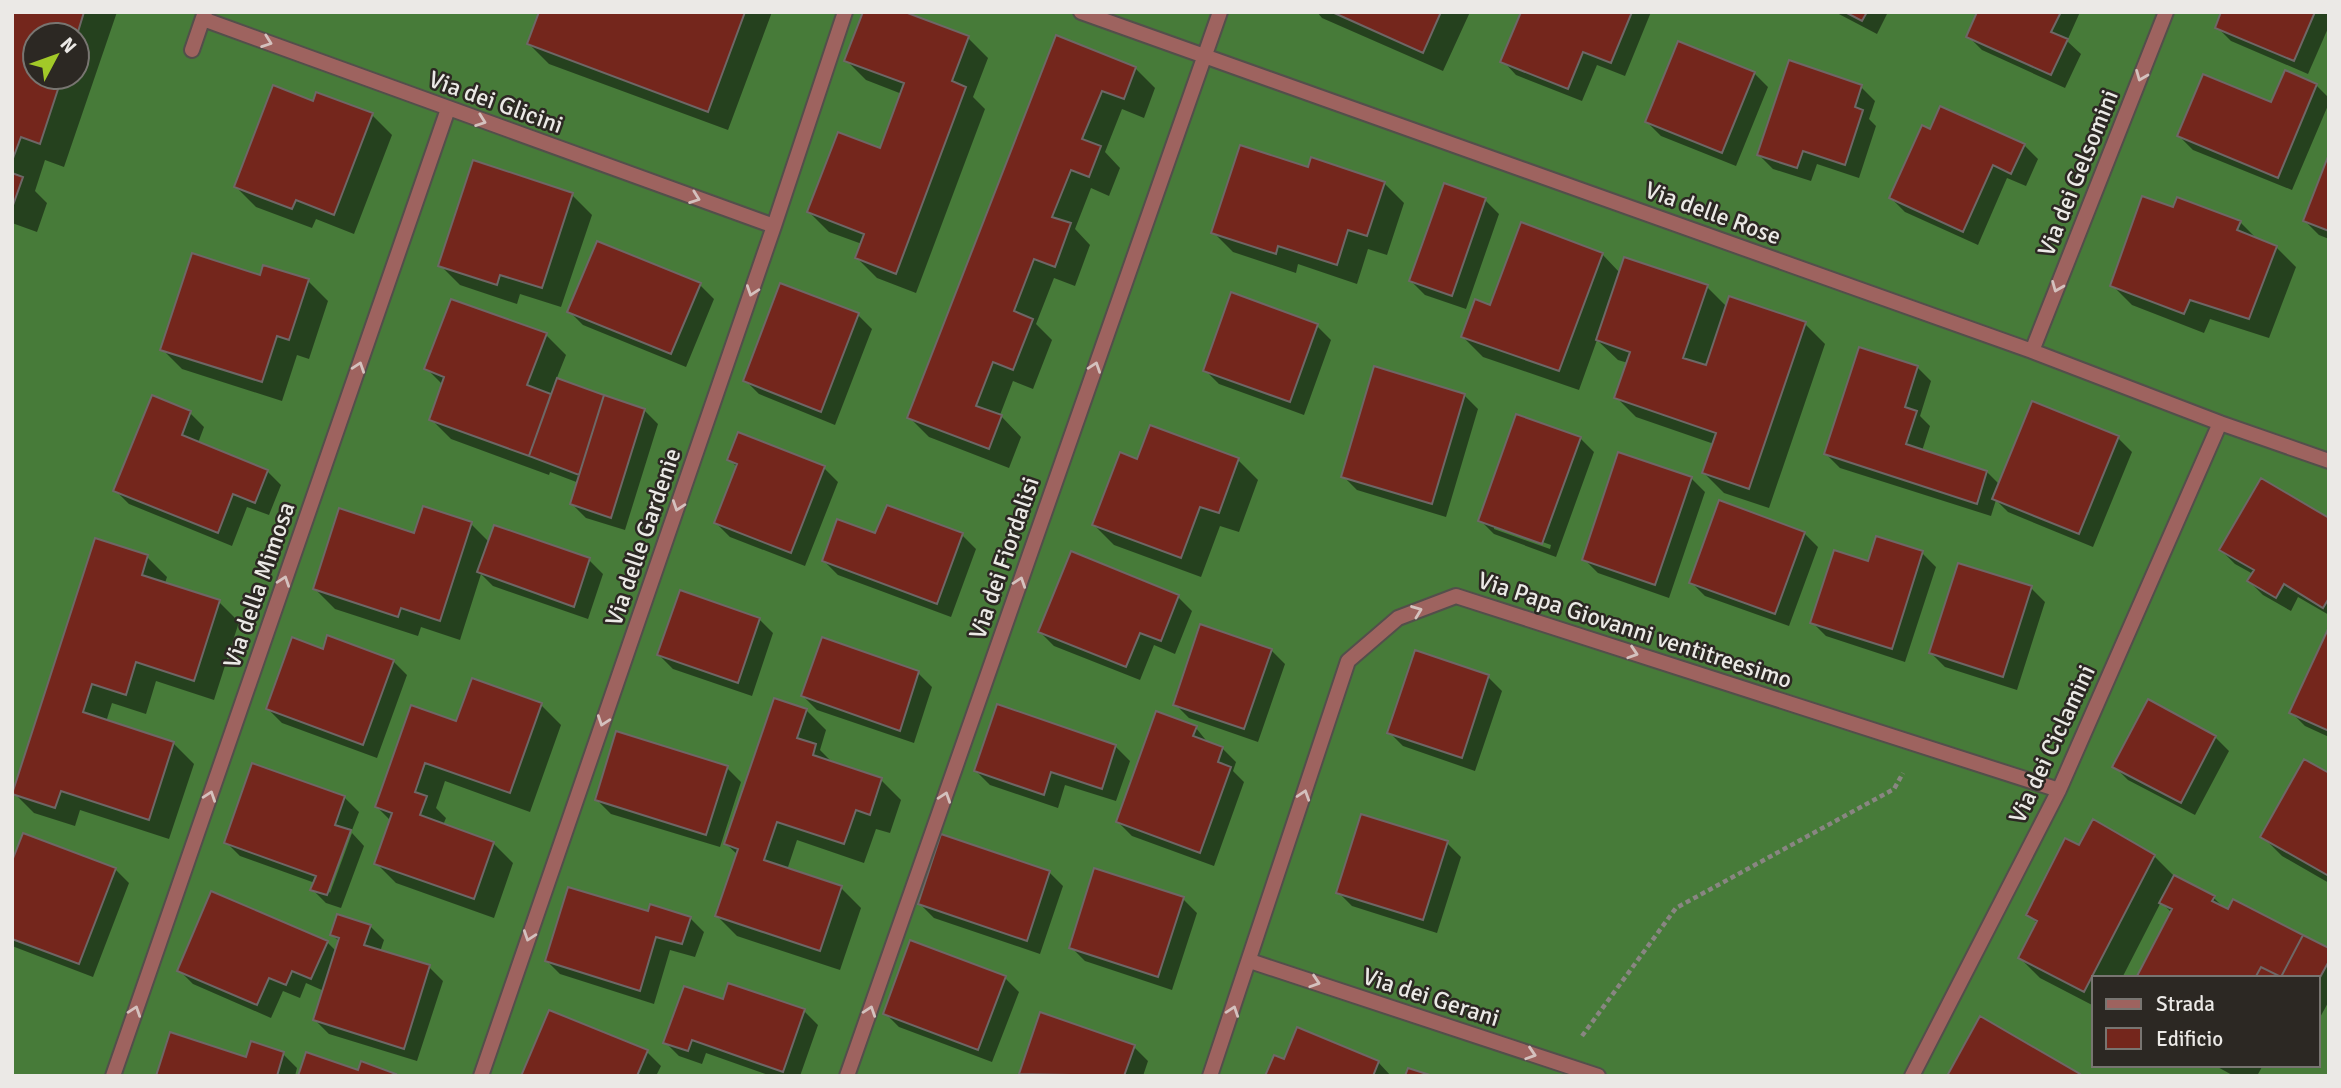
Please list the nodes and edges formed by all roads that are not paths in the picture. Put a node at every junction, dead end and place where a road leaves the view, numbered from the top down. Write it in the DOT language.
graph roads {
  1 [pos="845,12"];
  2 [pos="1080,12"];
  3 [pos="1220,12"];
  4 [pos="2166,12"];
  5 [pos="204,15"];
  6 [pos="192,50"];
  7 [pos="1203,56"];
  8 [pos="448,109"];
  9 [pos="774,226"];
  10 [pos="2032,351"];
  11 [pos="2220,423"];
  12 [pos="2329,461"];
  13 [pos="2059,790"];
  14 [pos="1250,961"];
  15 [pos="113,1076"];
  16 [pos="481,1076"];
  17 [pos="847,1076"];
  18 [pos="1210,1076"];
  19 [pos="1598,1076"];
  20 [pos="1912,1076"];
  1 -- 9 [label="street, Via delle Gardenie"];
  2 -- 7 [label="street, Via delle Rose"];
  3 -- 7 [label="street, Via dei Fiordalisi"];
  4 -- 10 [label="street, Via dei Gelsomini, one-way"];
  5 -- 6 [label="street"];
  5 -- 8 [label="street, Via dei Glicini, one-way"];
  7 -- 10 [label="street, Via delle Rose"];
  17 -- 7 [label="street, Via dei Fiordalisi, one-way"];
  8 -- 9 [label="street, Via dei Glicini, one-way"];
  15 -- 8 [label="street, Via della Mimosa, one-way"];
  9 -- 16 [label="street, Via delle Gardenie, one-way"];
  10 -- 11 [label="street, Via delle Rose"];
  11 -- 12 [label="street, Via delle Rose"];
  11 -- 13 [label="street, Via dei Ciclamini"];
  14 -- 13 [label="street, Via Papa Giovanni ventitreesimo, one-way"];
  13 -- 20 [label="street, Via dei Ciclamini"];
  18 -- 14 [label="street, Via Papa Giovanni ventitreesimo, one-way"];
  14 -- 19 [label="street, Via dei Gerani, one-way"];
}
